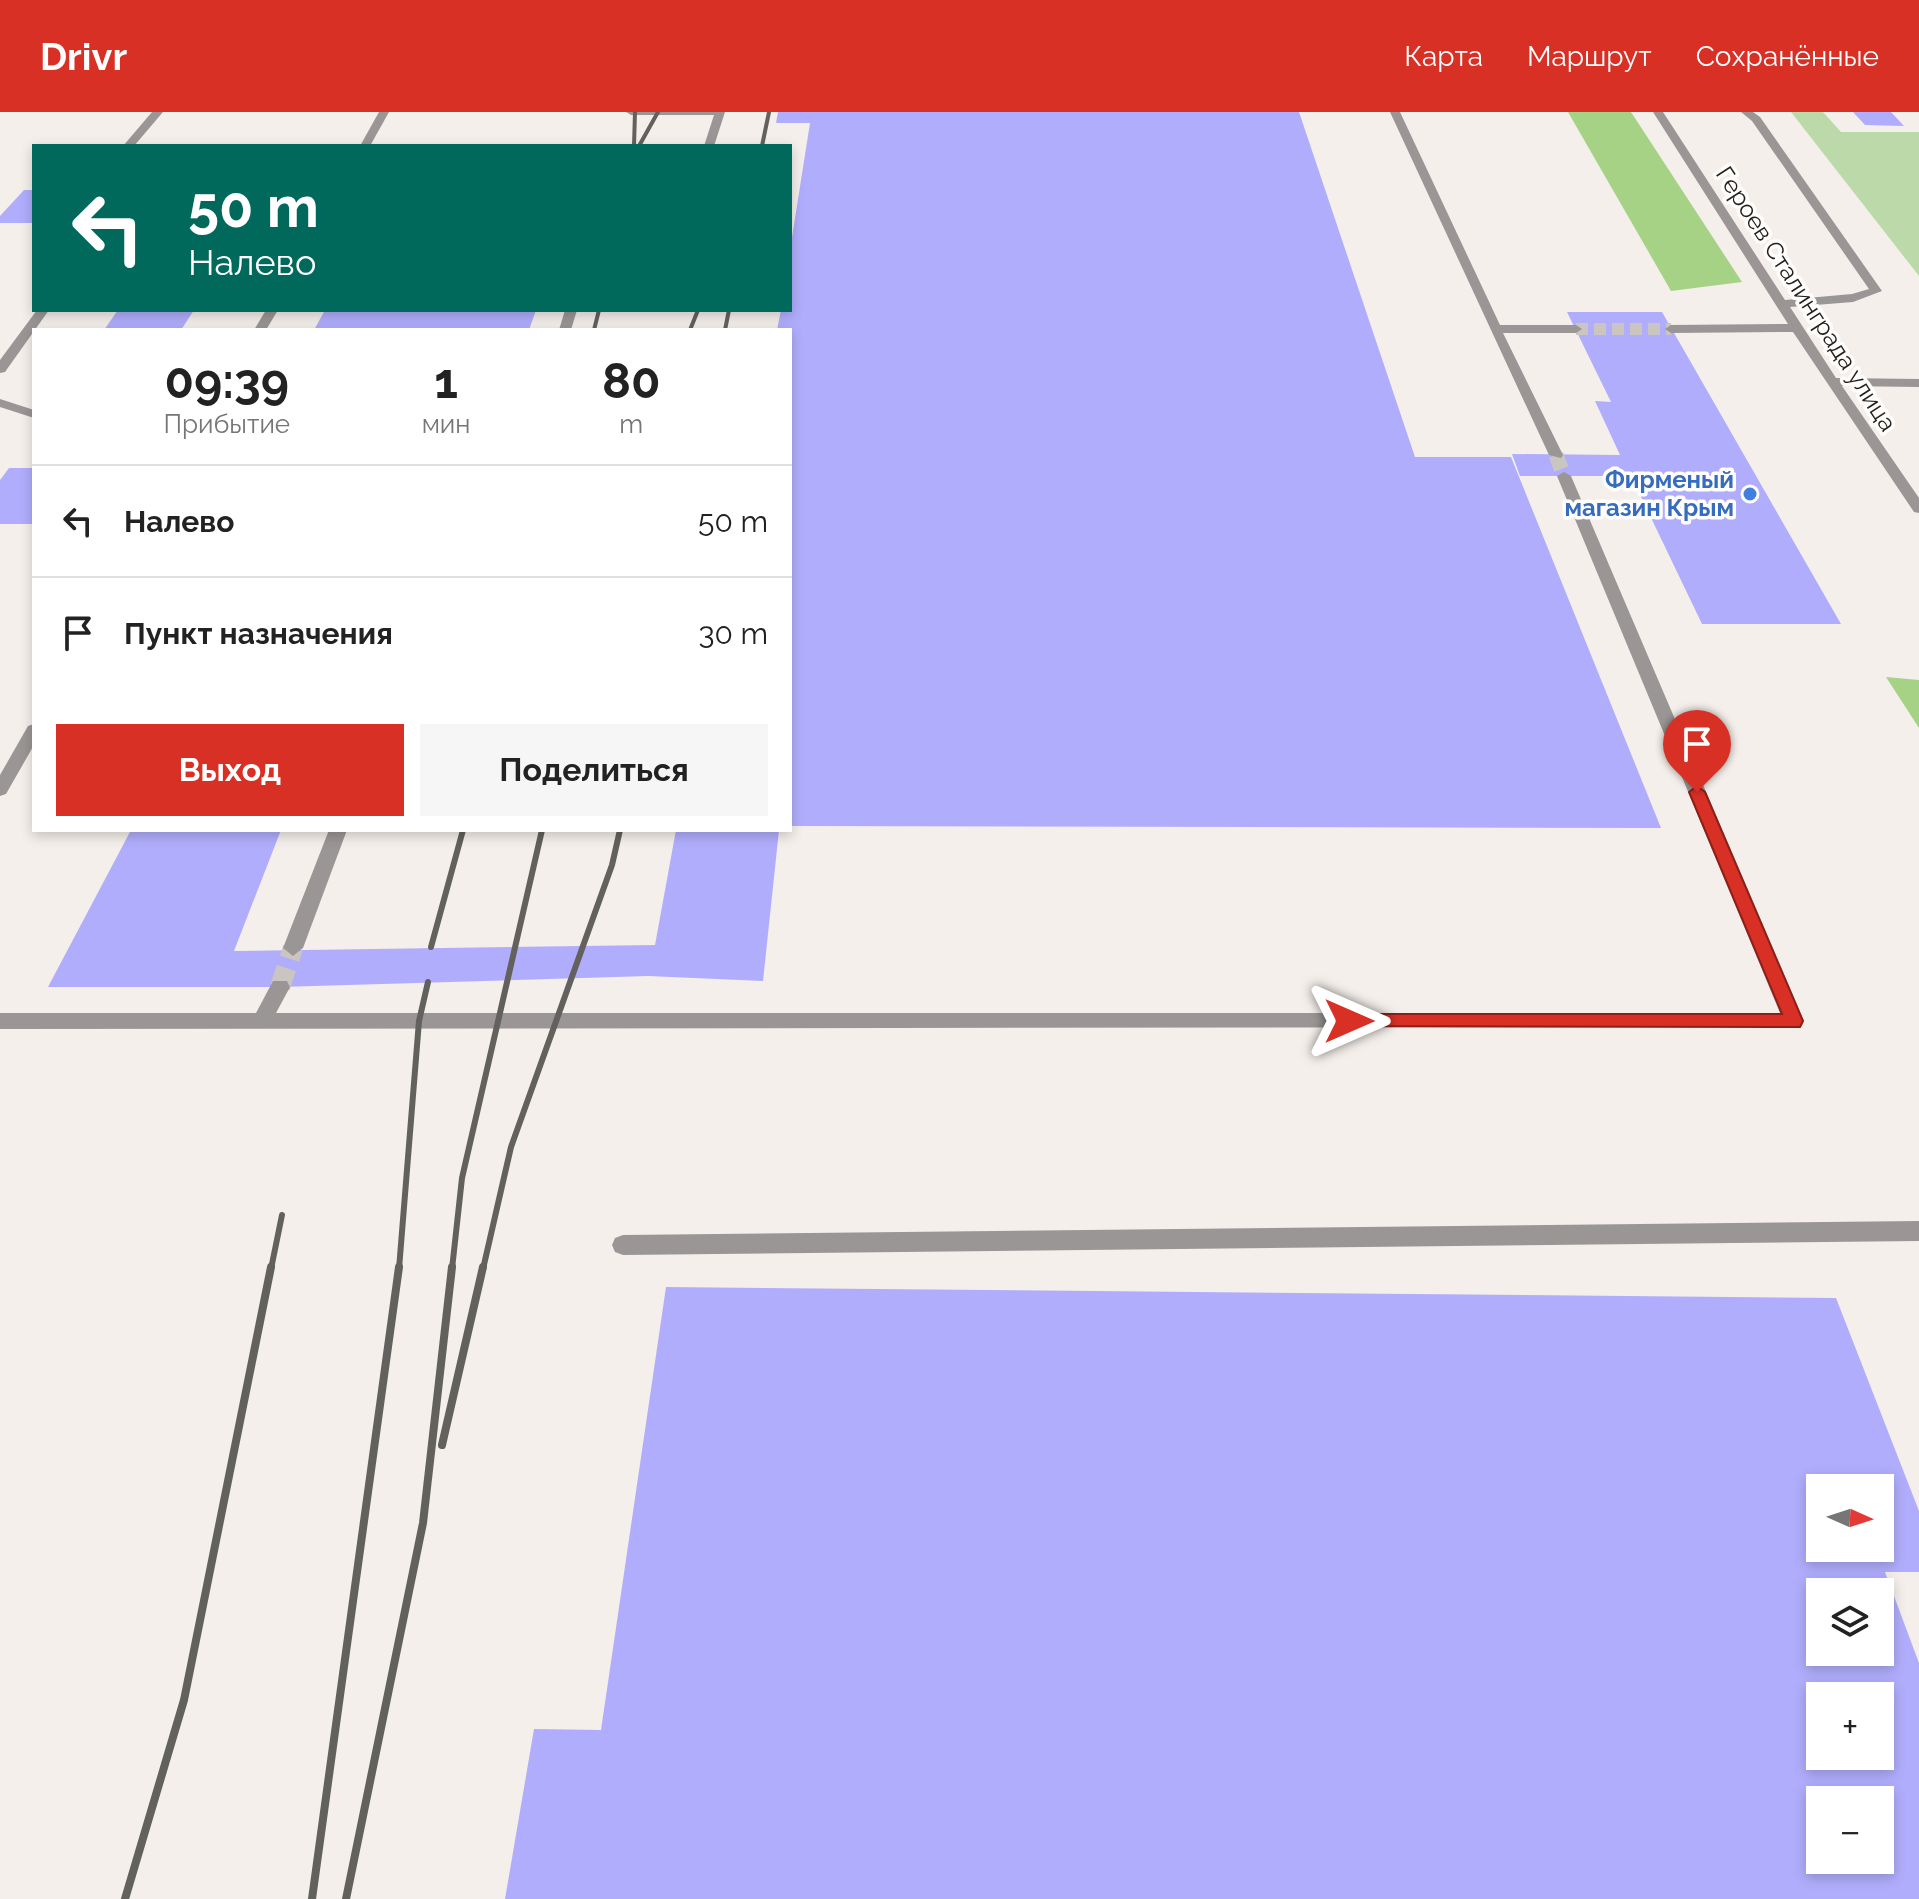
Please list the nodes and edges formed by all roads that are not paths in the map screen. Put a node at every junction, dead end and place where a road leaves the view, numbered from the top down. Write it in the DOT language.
graph roads {
  1 [pos="158,112"];
  2 [pos="384,112"];
  3 [pos="631,112"];
  4 [pos="720,112"];
  5 [pos="1395,112"];
  6 [pos="1658,112"];
  7 [pos="1746,112"];
  8 [pos="130,144"];
  9 [pos="366,144"];
  10 [pos="710,144"];
  11 [pos="1781,304"];
  12 [pos="42,312"];
  13 [pos="1796,328"];
  14 [pos="1495,329"];
  15 [pos="1576,329"];
  16 [pos="1671,329"];
  17 [pos="0,369"];
  18 [pos="1832,382"];
  19 [pos="1919,383"];
  20 [pos="0,403"];
  21 [pos="32,413"];
  22 [pos="1556,455"];
  23 [pos="1564,476"];
  24 [pos="1919,509"];
  25 [pos="32,734"];
  26 [pos="0,790"];
  27 [pos="337,832"];
  28 [pos="293,948"];
  29 [pos="280,987"];
  30 [pos="0,1021"];
  31 [pos="261,1022"];
  32 [pos="1919,1231"];
  33 [pos="623,1245"];
  1 -- 8 [label="street"];
  2 -- 9 [label="street"];
  3 -- 4 [label="street"];
  4 -- 10 [label="street"];
  5 -- 14 [label="street"];
  6 -- 11 [label="street, Героев Сталинграда улица"];
  7 -- 11 [label="street"];
  11 -- 13 [label="street, Героев Сталинграда улица"];
  12 -- 17 [label="street"];
  13 -- 16 [label="street"];
  13 -- 18 [label="street, Героев Сталинграда улица"];
  14 -- 15 [label="street"];
  14 -- 22 [label="street"];
  18 -- 19 [label="street"];
  18 -- 24 [label="street, Героев Сталинграда улица"];
  20 -- 21 [label="street"];
  23 -- 31 [label="street"];
  25 -- 26 [label="street"];
  27 -- 28 [label="street"];
  29 -- 31 [label="street"];
  30 -- 31 [label="street"];
  32 -- 33 [label="street"];
}
